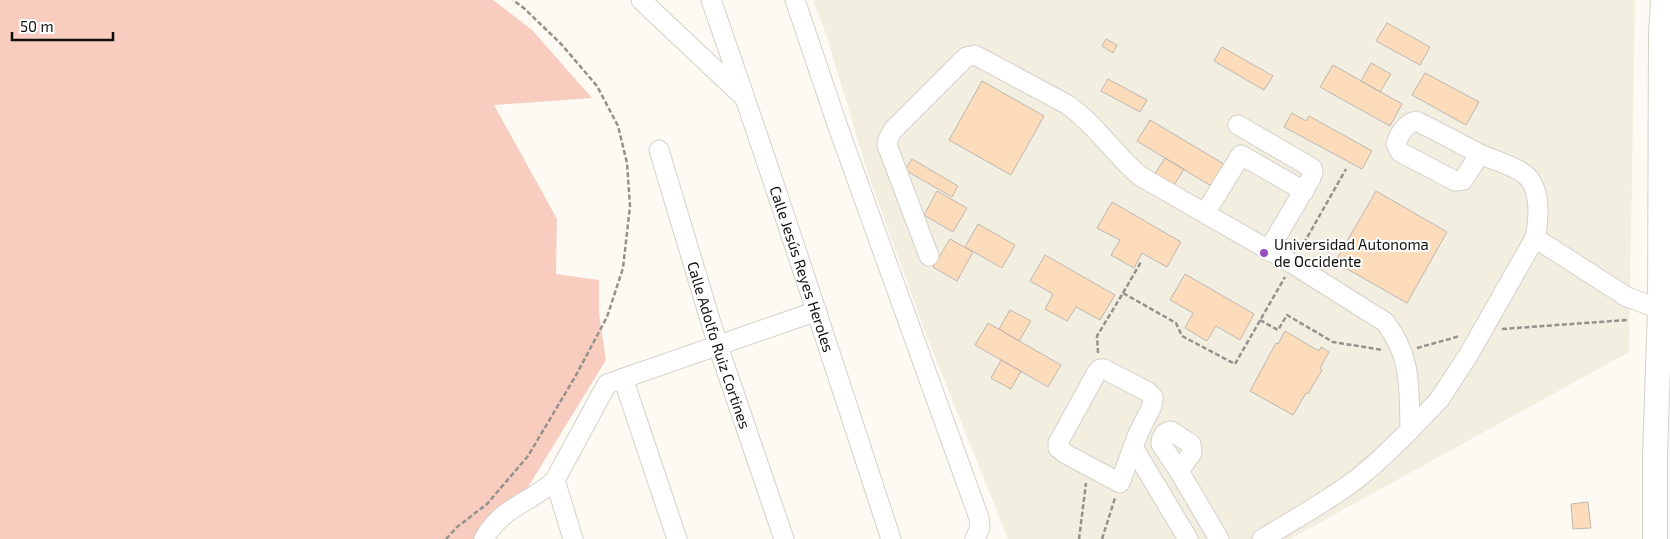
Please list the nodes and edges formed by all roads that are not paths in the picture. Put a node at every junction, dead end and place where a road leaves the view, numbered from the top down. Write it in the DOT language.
graph roads {
  1 [pos="641,0"];
  2 [pos="711,0"];
  3 [pos="795,0"];
  4 [pos="1663,0"];
  5 [pos="746,99"];
  6 [pos="1238,125"];
  7 [pos="658,150"];
  8 [pos="1480,154"];
  9 [pos="1304,191"];
  10 [pos="1205,214"];
  11 [pos="1534,238"];
  12 [pos="1268,251"];
  13 [pos="929,256"];
  14 [pos="1660,309"];
  15 [pos="817,311"];
  16 [pos="718,346"];
  17 [pos="623,378"];
  18 [pos="1410,430"];
  19 [pos="1133,446"];
  20 [pos="1179,471"];
  21 [pos="555,480"];
  22 [pos="1663,512"];
  23 [pos="976,538"];
  24 [pos="484,539"];
  25 [pos="573,539"];
  26 [pos="677,539"];
  27 [pos="784,539"];
  28 [pos="891,539"];
  29 [pos="1188,539"];
  30 [pos="1219,539"];
  31 [pos="1262,539"];
  32 [pos="1655,539"];
  1 -- 5 [label="street"];
  2 -- 5 [label="street, Calle Jesús Reyes Heroles"];
  3 -- 23 [label="street"];
  4 -- 14 [label="main road"];
  5 -- 15 [label="street, Calle Jesús Reyes Heroles"];
  6 -- 9 [label="street"];
  7 -- 16 [label="street, Calle Adolfo Ruiz Cortines"];
  8 -- 11 [label="street"];
  9 -- 10 [label="street"];
  9 -- 12 [label="street"];
  10 -- 12 [label="street"];
  10 -- 13 [label="street"];
  11 -- 14 [label="street"];
  11 -- 18 [label="street"];
  12 -- 18 [label="street"];
  14 -- 22 [label="main road"];
  15 -- 16 [label="street"];
  15 -- 28 [label="street, Calle Jesús Reyes Heroles"];
  16 -- 17 [label="street"];
  16 -- 27 [label="street, Calle Adolfo Ruiz Cortines"];
  17 -- 21 [label="street"];
  17 -- 26 [label="street"];
  18 -- 31 [label="street"];
  19 -- 19 [label="street"];
  19 -- 29 [label="street"];
  20 -- 30 [label="street"];
  21 -- 24 [label="street"];
  21 -- 25 [label="street"];
  22 -- 32 [label="main road"];
}
